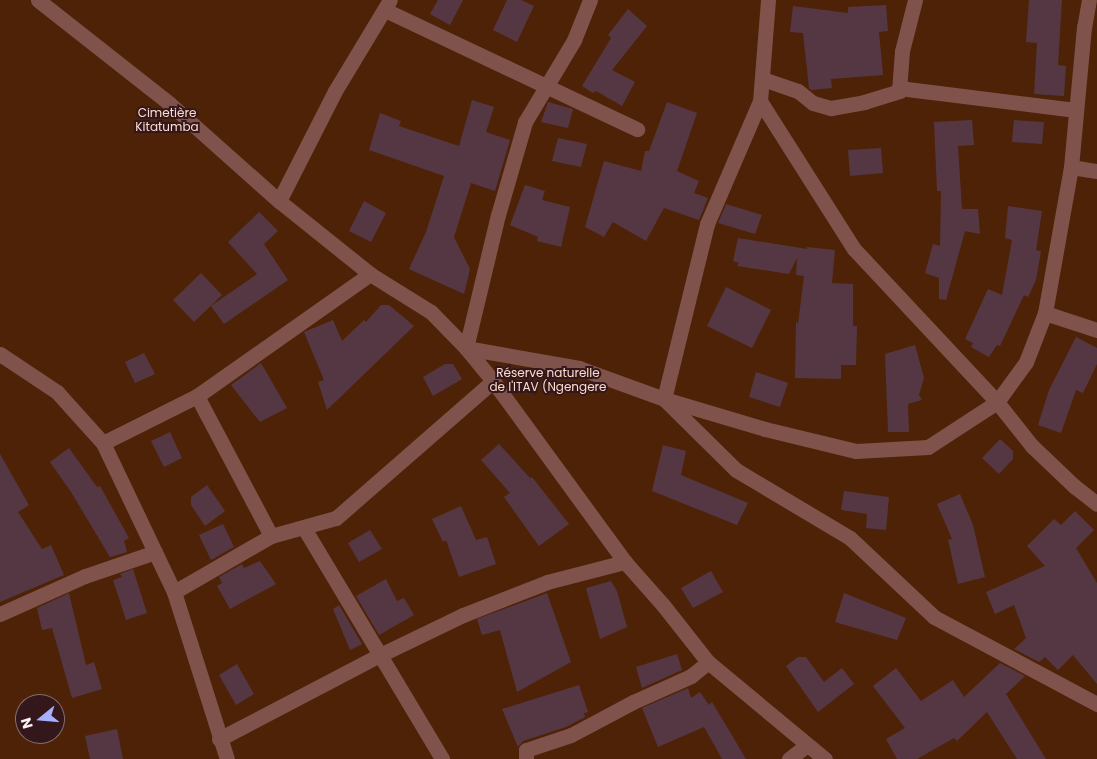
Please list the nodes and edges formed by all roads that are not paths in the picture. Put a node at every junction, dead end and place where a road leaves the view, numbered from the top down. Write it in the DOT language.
graph roads {
  1 [pos="38,0"];
  2 [pos="590,0"];
  3 [pos="768,0"];
  4 [pos="915,0"];
  5 [pos="1089,0"];
  6 [pos="388,5"];
  7 [pos="763,79"];
  8 [pos="546,87"];
  9 [pos="899,88"];
  10 [pos="760,101"];
  11 [pos="1076,110"];
  12 [pos="637,129"];
  13 [pos="1071,167"];
  14 [pos="1097,171"];
  15 [pos="279,201"];
  16 [pos="370,274"];
  17 [pos="1045,313"];
  18 [pos="1097,330"];
  19 [pos="466,348"];
  20 [pos="0,354"];
  21 [pos="493,381"];
  22 [pos="197,396"];
  23 [pos="664,399"];
  24 [pos="997,402"];
  25 [pos="103,442"];
  26 [pos="1097,504"];
  27 [pos="304,528"];
  28 [pos="271,536"];
  29 [pos="154,552"];
  30 [pos="625,562"];
  31 [pos="174,592"];
  32 [pos="0,614"];
  33 [pos="380,655"];
  34 [pos="708,662"];
  35 [pos="1097,704"];
  36 [pos="219,739"];
  37 [pos="807,745"];
  38 [pos="227,759"];
  39 [pos="442,759"];
  40 [pos="526,759"];
  41 [pos="789,759"];
  42 [pos="825,759"];
  1 -- 15 [label="street"];
  2 -- 8 [label="street"];
  3 -- 7 [label="street"];
  4 -- 9 [label="street"];
  5 -- 11 [label="street"];
  6 -- 8 [label="street"];
  6 -- 15 [label="street"];
  7 -- 9 [label="street"];
  7 -- 10 [label="street"];
  8 -- 12 [label="street"];
  8 -- 19 [label="street"];
  9 -- 11 [label="street"];
  10 -- 23 [label="street"];
  10 -- 24 [label="street"];
  11 -- 13 [label="street"];
  13 -- 14 [label="street"];
  13 -- 17 [label="street"];
  15 -- 16 [label="street"];
  16 -- 19 [label="street"];
  16 -- 22 [label="street"];
  17 -- 18 [label="street"];
  17 -- 24 [label="street"];
  19 -- 21 [label="street"];
  19 -- 23 [label="street"];
  20 -- 25 [label="street"];
  21 -- 27 [label="street"];
  21 -- 30 [label="street"];
  22 -- 25 [label="street"];
  22 -- 28 [label="street"];
  23 -- 24 [label="street"];
  23 -- 35 [label="street"];
  24 -- 26 [label="street"];
  25 -- 29 [label="street"];
  27 -- 28 [label="street"];
  27 -- 33 [label="street"];
  28 -- 31 [label="street"];
  29 -- 31 [label="street"];
  29 -- 32 [label="street"];
  30 -- 33 [label="street"];
  30 -- 34 [label="street"];
  31 -- 36 [label="street"];
  33 -- 36 [label="street"];
  33 -- 39 [label="street"];
  34 -- 37 [label="street"];
  34 -- 40 [label="street"];
  36 -- 38 [label="street"];
  37 -- 41 [label="street"];
  37 -- 42 [label="street"];
}
